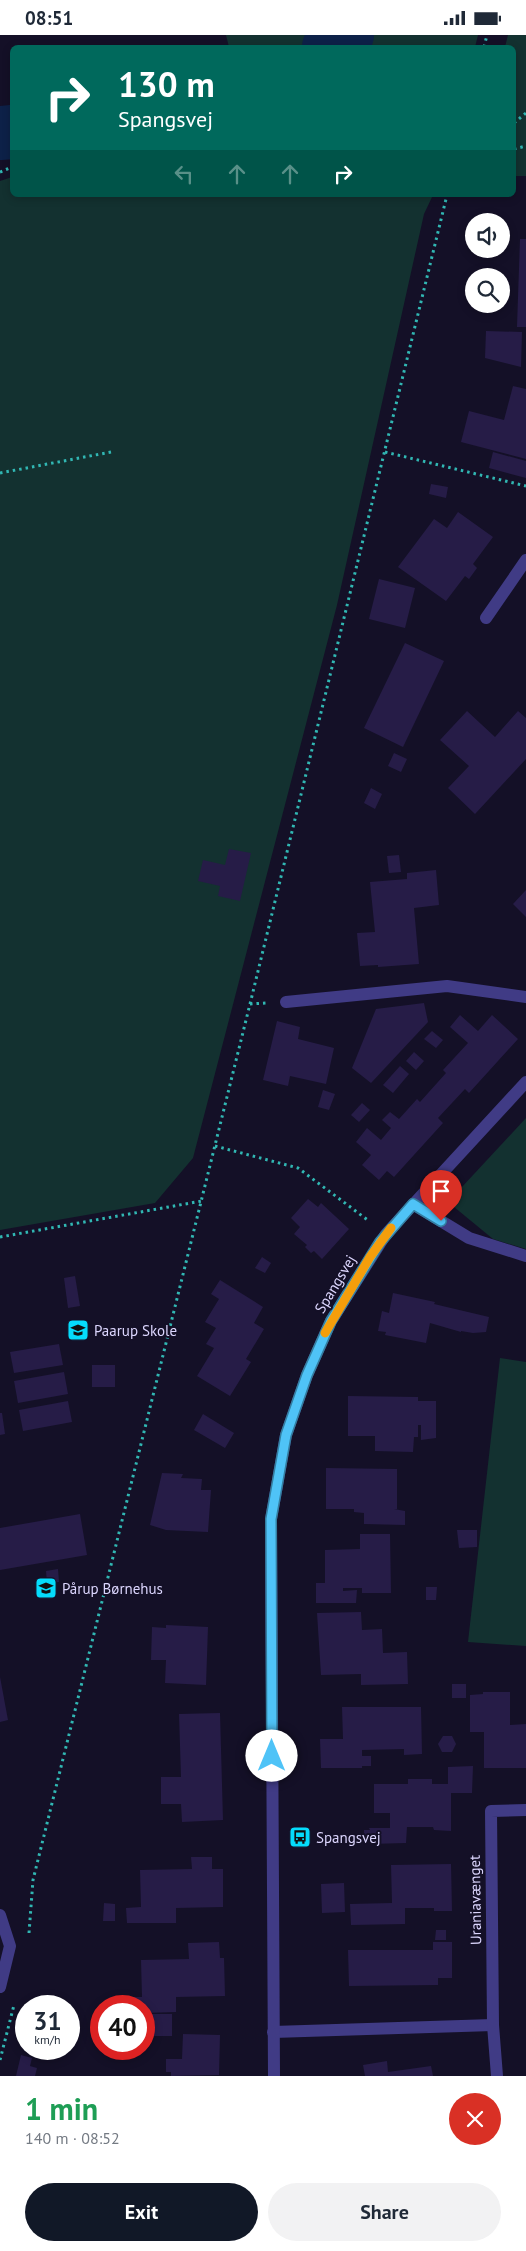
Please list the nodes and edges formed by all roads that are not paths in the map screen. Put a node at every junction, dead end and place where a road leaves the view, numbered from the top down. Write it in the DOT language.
graph roads {
  1 [pos="526,560"];
  2 [pos="486,618"];
  3 [pos="526,997"];
  4 [pos="286,1002"];
  5 [pos="526,1082"];
  6 [pos="413,1204"];
  7 [pos="526,1256"];
  8 [pos="526,1810"];
  9 [pos="0,1915"];
  10 [pos="0,1987"];
  11 [pos="493,2025"];
  12 [pos="273,2032"];
  13 [pos="274,2076"];
  14 [pos="497,2076"];
  1 -- 2 [label="street"];
  3 -- 4 [label="street"];
  5 -- 6 [label="street, Spangsvej"];
  6 -- 7 [label="street"];
  6 -- 12 [label="street, Spangsvej"];
  8 -- 11 [label="street, Uraniavænget"];
  9 -- 10 [label="street"];
  11 -- 12 [label="street"];
  11 -- 14 [label="street, Uraniavænget"];
  12 -- 13 [label="street, Spangsvej"];
}
